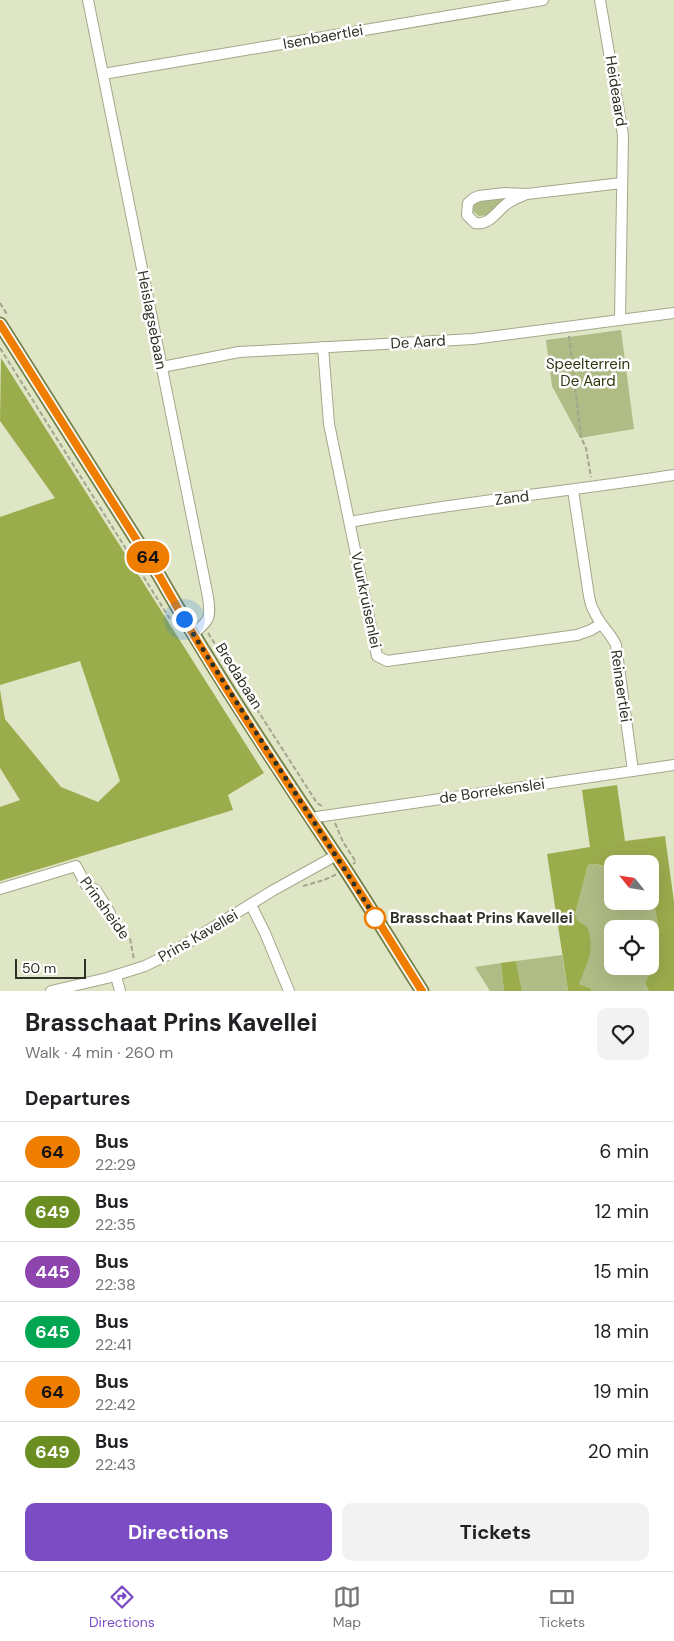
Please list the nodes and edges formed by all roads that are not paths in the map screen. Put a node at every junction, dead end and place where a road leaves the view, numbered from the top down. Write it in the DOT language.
graph roads {
  1 [pos="88,0"];
  2 [pos="543,0"];
  3 [pos="600,0"];
  4 [pos="103,74"];
  5 [pos="622,183"];
  6 [pos="527,194"];
  7 [pos="674,313"];
  8 [pos="620,320"];
  9 [pos="0,324"];
  10 [pos="323,347"];
  11 [pos="162,367"];
  12 [pos="674,475"];
  13 [pos="573,490"];
  14 [pos="350,522"];
  15 [pos="601,624"];
  16 [pos="198,630"];
  17 [pos="674,765"];
  18 [pos="633,771"];
  19 [pos="310,818"];
  20 [pos="335,856"];
  21 [pos="0,889"];
  22 [pos="251,905"];
  23 [pos="110,913"];
  24 [pos="116,976"];
  25 [pos="51,991"];
  26 [pos="120,991"];
  27 [pos="289,991"];
  28 [pos="422,991"];
  1 -- 4 [label="street, Heislagsebaan"];
  2 -- 4 [label="street, Isenbaertlei"];
  3 -- 5 [label="street, Heideaard"];
  4 -- 11 [label="street, Heislagsebaan"];
  5 -- 6 [label="street"];
  5 -- 8 [label="street, Heideaard"];
  6 -- 6 [label="street"];
  7 -- 8 [label="street, De Aard"];
  8 -- 10 [label="street, De Aard"];
  9 -- 16 [label="main road, Bredabaan"];
  10 -- 11 [label="street, De Aard"];
  10 -- 14 [label="street, Vuurkruisenlei"];
  11 -- 16 [label="street, Heislagsebaan"];
  12 -- 13 [label="street, Zand"];
  13 -- 14 [label="street, Zand"];
  13 -- 15 [label="street, Reinaertlei"];
  14 -- 15 [label="street, Vuurkruisenlei"];
  15 -- 18 [label="street, Reinaertlei"];
  16 -- 19 [label="main road, Bredabaan"];
  17 -- 18 [label="street, de Borrekenslei"];
  18 -- 19 [label="street, de Borrekenslei"];
  19 -- 20 [label="main road, Bredabaan"];
  20 -- 22 [label="street, Prins Kavellei"];
  20 -- 28 [label="main road, Bredabaan"];
  21 -- 23 [label="street, Prinsheide"];
  22 -- 24 [label="street, Prins Kavellei"];
  22 -- 27 [label="street"];
  24 -- 25 [label="street, Prins Kavellei"];
  24 -- 26 [label="street"];
}
